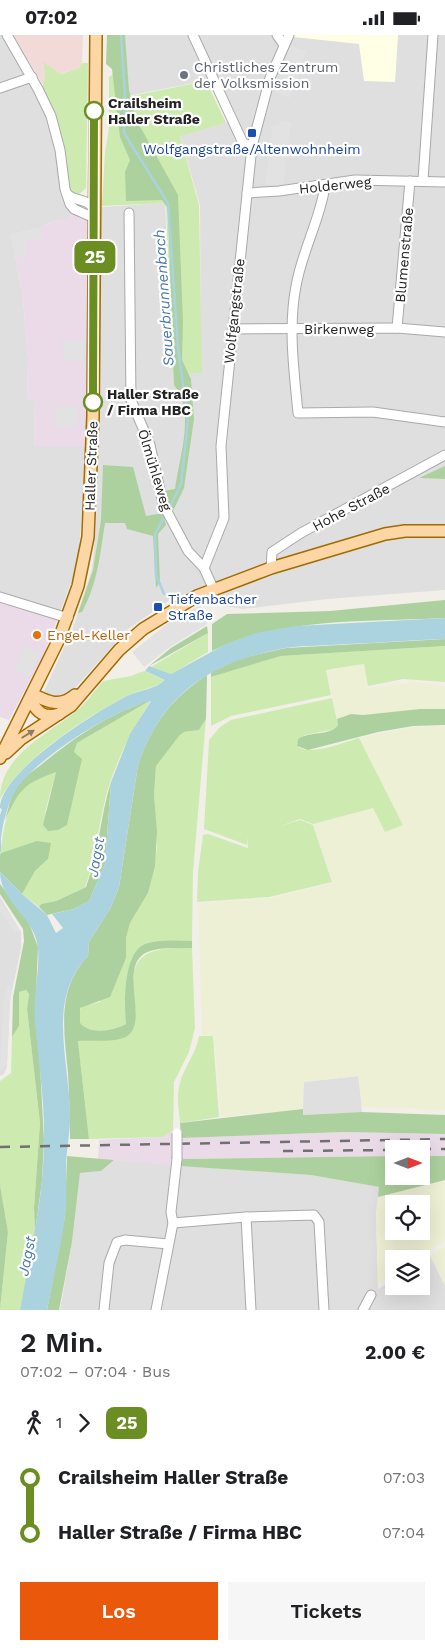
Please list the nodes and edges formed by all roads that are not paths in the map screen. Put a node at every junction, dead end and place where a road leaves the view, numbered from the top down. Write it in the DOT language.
graph roads {
  1 [pos="7,35"];
  2 [pos="96,35"];
  3 [pos="193,35"];
  4 [pos="277,35"];
  5 [pos="289,35"];
  6 [pos="434,35"];
  7 [pos="284,45"];
  8 [pos="32,77"];
  9 [pos="0,88"];
  10 [pos="252,146"];
  11 [pos="423,180"];
  12 [pos="410,181"];
  13 [pos="445,182"];
  14 [pos="325,185"];
  15 [pos="94,188"];
  16 [pos="247,193"];
  17 [pos="67,194"];
  18 [pos="78,199"];
  19 [pos="94,213"];
  20 [pos="129,213"];
  21 [pos="398,328"];
  22 [pos="233,329"];
  23 [pos="292,329"];
  24 [pos="445,332"];
  25 [pos="445,423"];
  26 [pos="445,455"];
  27 [pos="445,531"];
  28 [pos="204,568"];
  29 [pos="271,568"];
  30 [pos="213,588"];
  31 [pos="0,597"];
  32 [pos="68,618"];
  33 [pos="90,683"];
  34 [pos="31,696"];
  35 [pos="60,714"];
  36 [pos="0,759"];
  37 [pos="177,1133"];
  38 [pos="246,1217"];
  39 [pos="173,1223"];
  40 [pos="168,1243"];
  41 [pos="371,1295"];
  42 [pos="104,1310"];
  43 [pos="156,1310"];
  44 [pos="250,1310"];
  45 [pos="324,1310"];
  46 [pos="363,1310"];
  1 -- 8 [label="street"];
  2 -- 15 [label="main road, Haller Straße"];
  3 -- 10 [label="street"];
  4 -- 7 [label="street"];
  5 -- 7 [label="street, Wolfgangstraße"];
  6 -- 11 [label="street"];
  7 -- 10 [label="street, Wolfgangstraße"];
  8 -- 9 [label="street"];
  8 -- 17 [label="street"];
  10 -- 16 [label="street, Wolfgangstraße"];
  11 -- 12 [label="street, Holderweg"];
  11 -- 13 [label="street, Holderweg"];
  12 -- 14 [label="street, Holderweg"];
  12 -- 21 [label="street, Blumenstraße"];
  14 -- 16 [label="street, Holderweg"];
  14 -- 23 [label="street"];
  15 -- 18 [label="street"];
  15 -- 19 [label="main road, Haller Straße"];
  16 -- 22 [label="street, Wolfgangstraße"];
  17 -- 18 [label="street"];
  17 -- 19 [label="street"];
  18 -- 19 [label="street"];
  19 -- 32 [label="main road, Haller Straße"];
  20 -- 28 [label="street, Ölmühleweg"];
  21 -- 23 [label="street, Birkenweg"];
  21 -- 24 [label="street, Birkenweg"];
  22 -- 23 [label="street, Birkenweg"];
  22 -- 28 [label="street, Wolfgangstraße"];
  23 -- 25 [label="street"];
  26 -- 29 [label="street, Hohe Straße"];
  27 -- 29 [label="main road"];
  28 -- 30 [label="street"];
  29 -- 30 [label="main road"];
  30 -- 33 [label="main road"];
  31 -- 32 [label="street"];
  32 -- 34 [label="main road, Haller Straße"];
  33 -- 34 [label="main road"];
  33 -- 35 [label="main road"];
  34 -- 35 [label="main road"];
  34 -- 36 [label="main road, Haller Straße"];
  36 -- 35 [label="main road, one-way"];
  37 -- 39 [label="street, bridge"];
  38 -- 39 [label="street"];
  38 -- 44 [label="street"];
  38 -- 45 [label="street"];
  39 -- 40 [label="street"];
  40 -- 42 [label="street"];
  40 -- 43 [label="street"];
  41 -- 46 [label="street"];
}
